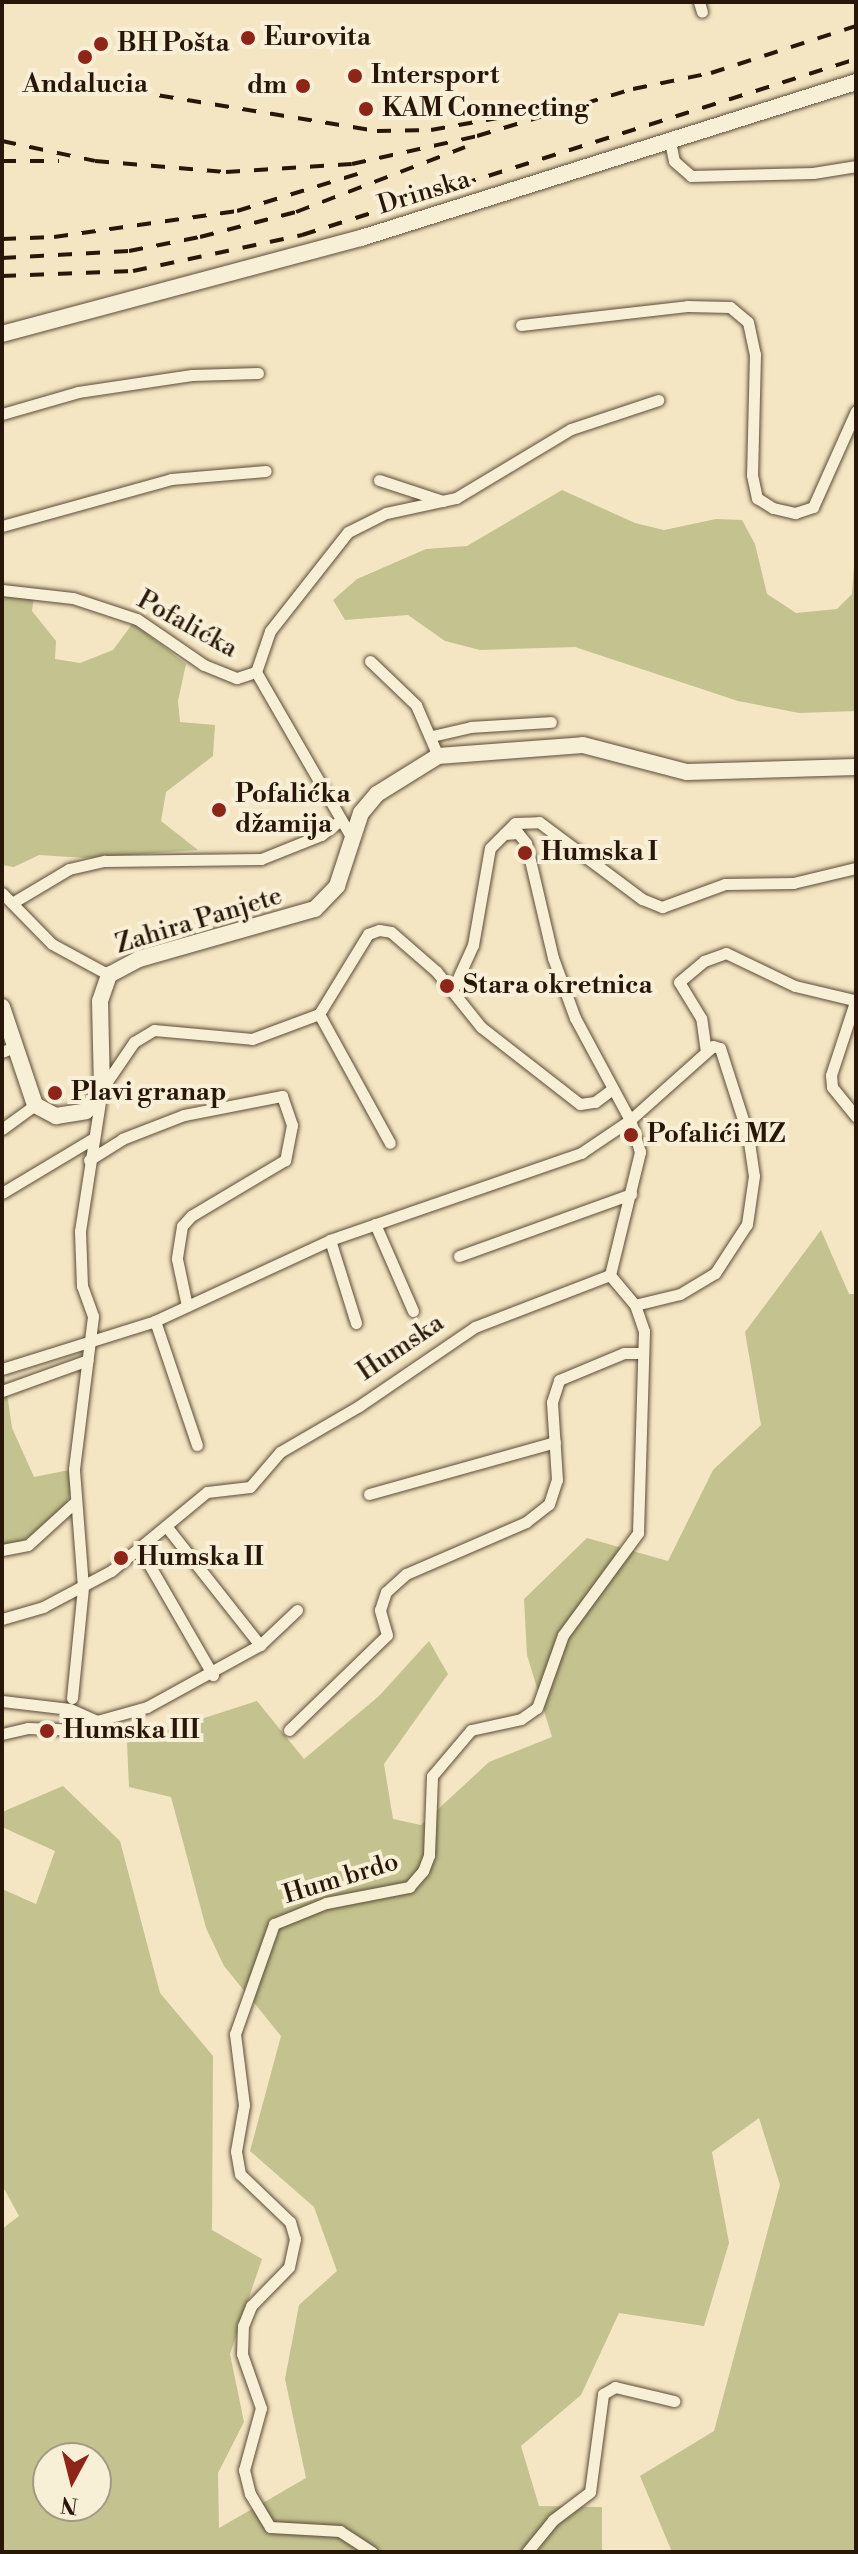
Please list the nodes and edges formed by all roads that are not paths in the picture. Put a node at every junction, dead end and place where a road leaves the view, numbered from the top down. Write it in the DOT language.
graph roads {
  1 [pos="856,82"];
  2 [pos="670,142"];
  3 [pos="856,166"];
  4 [pos="521,325"];
  5 [pos="2,334"];
  6 [pos="258,373"];
  7 [pos="658,400"];
  8 [pos="856,411"];
  9 [pos="2,414"];
  10 [pos="266,471"];
  11 [pos="379,480"];
  12 [pos="444,502"];
  13 [pos="2,526"];
  14 [pos="2,590"];
  15 [pos="370,661"];
  16 [pos="256,672"];
  17 [pos="551,722"];
  18 [pos="432,736"];
  19 [pos="438,756"];
  20 [pos="856,767"];
  21 [pos="341,820"];
  22 [pos="504,834"];
  23 [pos="352,838"];
  24 [pos="856,868"];
  25 [pos="2,893"];
  26 [pos="12,903"];
  27 [pos="109,975"];
  28 [pos="453,989"];
  29 [pos="855,1000"];
  30 [pos="2,1007"];
  31 [pos="319,1014"];
  32 [pos="842,1032"];
  33 [pos="856,1037"];
  34 [pos="8,1050"];
  35 [pos="706,1052"];
  36 [pos="102,1089"];
  37 [pos="612,1089"];
  38 [pos="35,1105"];
  39 [pos="856,1117"];
  40 [pos="630,1120"];
  41 [pos="2,1129"];
  42 [pos="94,1138"];
  43 [pos="390,1143"];
  44 [pos="89,1160"];
  45 [pos="2,1193"];
  46 [pos="631,1194"];
  47 [pos="375,1224"];
  48 [pos="330,1240"];
  49 [pos="459,1256"];
  50 [pos="610,1275"];
  51 [pos="635,1305"];
  52 [pos="187,1306"];
  53 [pos="413,1311"];
  54 [pos="155,1321"];
  55 [pos="356,1323"];
  56 [pos="91,1342"];
  57 [pos="643,1353"];
  58 [pos="88,1360"];
  59 [pos="2,1369"];
  60 [pos="2,1391"];
  61 [pos="555,1442"];
  62 [pos="197,1445"];
  63 [pos="369,1494"];
  64 [pos="74,1503"];
  65 [pos="166,1526"];
  66 [pos="139,1547"];
  67 [pos="2,1550"];
  68 [pos="83,1587"];
  69 [pos="297,1610"];
  70 [pos="2,1619"];
  71 [pos="260,1645"];
  72 [pos="213,1675"];
  73 [pos="72,1698"];
  74 [pos="2,1701"];
  75 [pos="97,1721"];
  76 [pos="289,1730"];
  77 [pos="2,1734"];
  78 [pos="674,2401"];
  79 [pos="372,2552"];
  80 [pos="527,2552"];
  1 -- 2 [label="street, Drinska"];
  2 -- 3 [label="street"];
  2 -- 5 [label="street, Drinska"];
  4 -- 8 [label="street"];
  6 -- 9 [label="street"];
  7 -- 12 [label="street"];
  10 -- 13 [label="street"];
  11 -- 12 [label="street"];
  12 -- 16 [label="street"];
  14 -- 16 [label="street, Pofalićka"];
  15 -- 18 [label="street"];
  16 -- 21 [label="street"];
  17 -- 18 [label="street"];
  18 -- 19 [label="street"];
  19 -- 20 [label="street"];
  19 -- 23 [label="street, Zahira Panjete"];
  21 -- 23 [label="street"];
  21 -- 26 [label="street"];
  22 -- 24 [label="street"];
  22 -- 28 [label="street"];
  22 -- 37 [label="street"];
  23 -- 27 [label="street, Zahira Panjete"];
  25 -- 26 [label="street"];
  26 -- 27 [label="street"];
  27 -- 36 [label="street"];
  28 -- 31 [label="street"];
  28 -- 37 [label="street"];
  29 -- 32 [label="street"];
  29 -- 35 [label="street"];
  30 -- 34 [label="street"];
  31 -- 36 [label="street"];
  31 -- 43 [label="street"];
  32 -- 33 [label="street"];
  32 -- 39 [label="street"];
  34 -- 38 [label="street"];
  35 -- 40 [label="street"];
  35 -- 51 [label="street"];
  36 -- 38 [label="street"];
  36 -- 42 [label="street"];
  37 -- 40 [label="street"];
  38 -- 41 [label="street"];
  40 -- 46 [label="street"];
  40 -- 47 [label="street"];
  42 -- 44 [label="street"];
  42 -- 45 [label="street"];
  44 -- 52 [label="street"];
  44 -- 56 [label="street"];
  46 -- 49 [label="street"];
  46 -- 50 [label="street"];
  47 -- 48 [label="street"];
  47 -- 53 [label="street, Humska"];
  48 -- 52 [label="street"];
  48 -- 55 [label="street, Humska"];
  50 -- 51 [label="street, Hum brdo"];
  50 -- 65 [label="street, Humska"];
  51 -- 57 [label="street, Hum brdo"];
  52 -- 54 [label="street"];
  54 -- 56 [label="street"];
  54 -- 62 [label="street"];
  56 -- 58 [label="street"];
  56 -- 59 [label="street"];
  57 -- 61 [label="street"];
  57 -- 79 [label="street, Hum brdo"];
  58 -- 60 [label="street"];
  58 -- 64 [label="street"];
  61 -- 63 [label="street"];
  61 -- 76 [label="street"];
  64 -- 67 [label="street"];
  64 -- 68 [label="street"];
  65 -- 66 [label="street, Humska"];
  65 -- 71 [label="street"];
  66 -- 68 [label="street, Humska"];
  66 -- 72 [label="street"];
  68 -- 70 [label="street, Humska"];
  68 -- 73 [label="street"];
  69 -- 71 [label="street"];
  71 -- 72 [label="street"];
  72 -- 75 [label="street"];
  74 -- 75 [label="street"];
  75 -- 77 [label="street"];
  78 -- 80 [label="street"];
}
